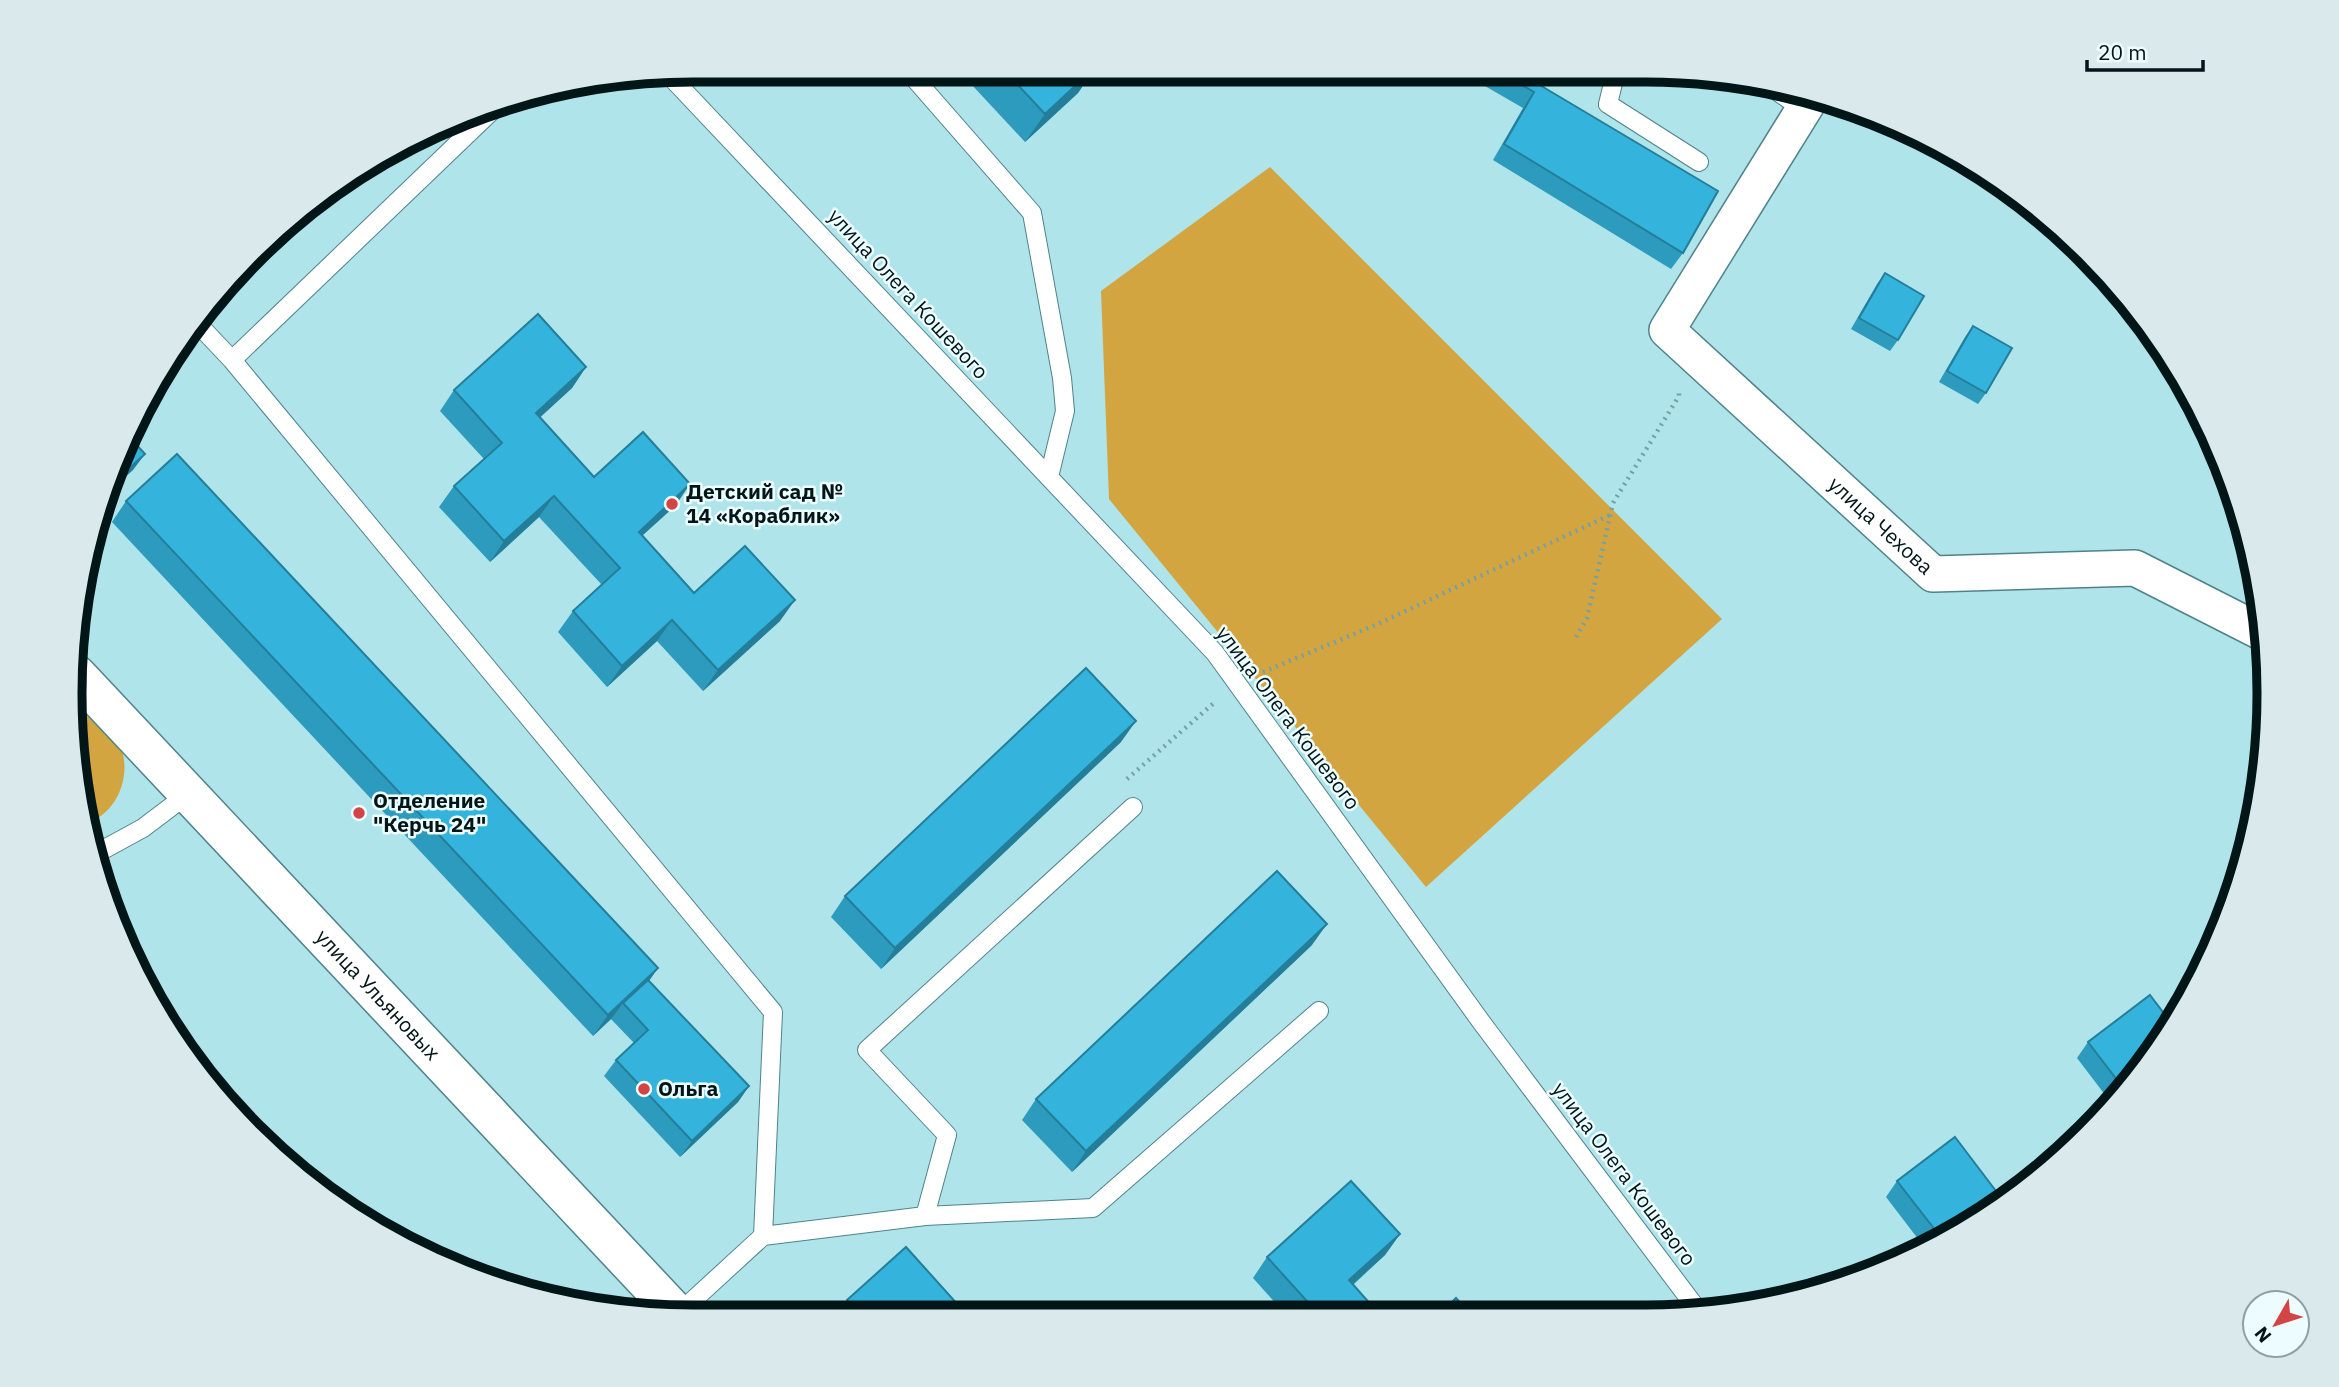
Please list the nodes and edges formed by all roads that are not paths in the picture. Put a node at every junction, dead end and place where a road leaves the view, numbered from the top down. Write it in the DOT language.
graph roads {
  1 [pos="917,82"];
  2 [pos="1613,82"];
  3 [pos="676,83"];
  4 [pos="1807,104"];
  5 [pos="481,121"];
  6 [pos="1699,162"];
  7 [pos="203,329"];
  8 [pos="232,360"];
  9 [pos="1049,477"];
  10 [pos="2253,629"];
  11 [pos="83,681"];
  12 [pos="188,794"];
  13 [pos="1133,807"];
  14 [pos="103,850"];
  15 [pos="1319,1011"];
  16 [pos="925,1216"];
  17 [pos="763,1236"];
  18 [pos="1692,1302"];
  19 [pos="668,1304"];
  20 [pos="690,1305"];
  1 -- 9 [label="lane"];
  2 -- 6 [label="lane"];
  3 -- 9 [label="lane, улица Олега Кошевого"];
  4 -- 10 [label="street, улица Чехова"];
  5 -- 8 [label="lane"];
  7 -- 8 [label="lane"];
  8 -- 17 [label="lane"];
  9 -- 18 [label="lane, улица Олега Кошевого"];
  11 -- 12 [label="street, улица Ульяновых"];
  12 -- 14 [label="lane"];
  12 -- 19 [label="street, улица Ульяновых"];
  13 -- 16 [label="lane"];
  15 -- 16 [label="lane"];
  16 -- 17 [label="lane"];
  17 -- 20 [label="lane"];
}
